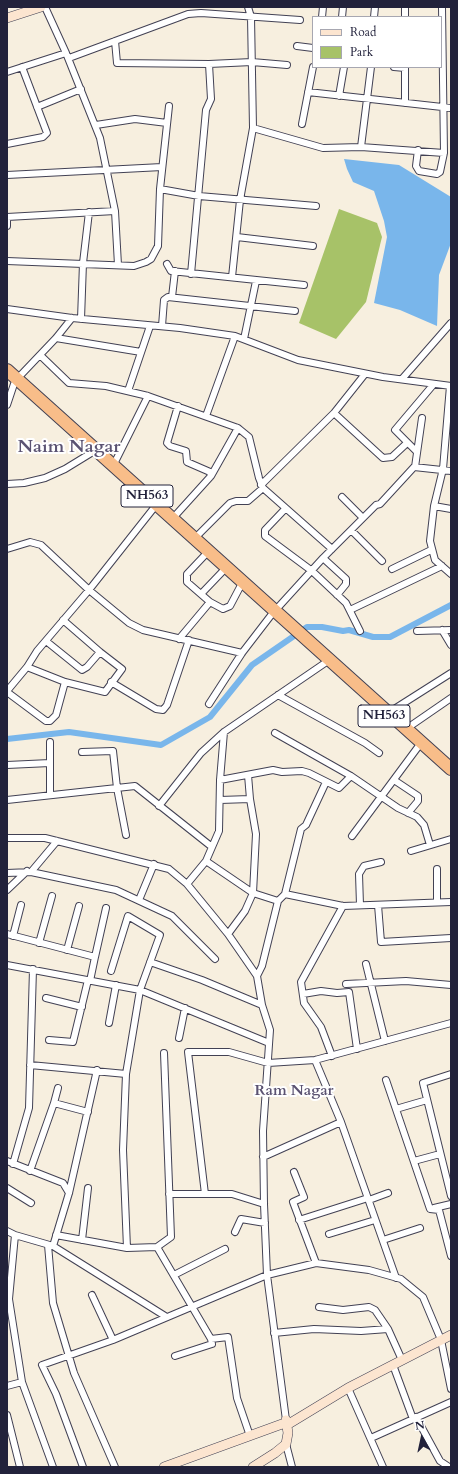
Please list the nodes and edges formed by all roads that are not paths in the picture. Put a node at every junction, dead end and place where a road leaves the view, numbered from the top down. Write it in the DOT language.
graph roads {
  1 [pos="41,7"];
  2 [pos="45,7"];
  3 [pos="248,7"];
  4 [pos="442,7"];
  5 [pos="251,16"];
  6 [pos="7,18"];
  7 [pos="300,20"];
  8 [pos="115,41"];
  9 [pos="297,46"];
  10 [pos="312,48"];
  11 [pos="67,56"];
  12 [pos="252,62"];
  13 [pos="208,64"];
  14 [pos="287,65"];
  15 [pos="22,67"];
  16 [pos="313,68"];
  17 [pos="344,68"];
  18 [pos="370,68"];
  19 [pos="406,68"];
  20 [pos="7,72"];
  21 [pos="81,89"];
  22 [pos="308,92"];
  23 [pos="339,96"];
  24 [pos="366,99"];
  25 [pos="405,103"];
  26 [pos="37,106"];
  27 [pos="168,106"];
  28 [pos="448,108"];
  29 [pos="167,123"];
  30 [pos="302,124"];
  31 [pos="96,125"];
  32 [pos="253,128"];
  33 [pos="7,144"];
  34 [pos="361,147"];
  35 [pos="418,150"];
  36 [pos="444,156"];
  37 [pos="451,161"];
  38 [pos="162,167"];
  39 [pos="107,170"];
  40 [pos="7,175"];
  41 [pos="160,189"];
  42 [pos="199,196"];
  43 [pos="240,200"];
  44 [pos="316,206"];
  45 [pos="115,211"];
  46 [pos="89,212"];
  47 [pos="7,217"];
  48 [pos="7,226"];
  49 [pos="236,237"];
  50 [pos="313,246"];
  51 [pos="7,261"];
  52 [pos="83,263"];
  53 [pos="118,264"];
  54 [pos="167,264"];
  55 [pos="175,272"];
  56 [pos="191,274"];
  57 [pos="232,277"];
  58 [pos="256,281"];
  59 [pos="304,285"];
  60 [pos="172,297"];
  61 [pos="251,306"];
  62 [pos="7,309"];
  63 [pos="295,311"];
  64 [pos="72,318"];
  65 [pos="81,319"];
  66 [pos="451,323"];
  67 [pos="150,326"];
  68 [pos="162,326"];
  69 [pos="235,336"];
  70 [pos="56,338"];
  71 [pos="244,339"];
  72 [pos="141,352"];
  73 [pos="40,355"];
  74 [pos="7,370"];
  75 [pos="365,374"];
  76 [pos="13,380"];
  77 [pos="402,380"];
  78 [pos="433,385"];
  79 [pos="451,386"];
  80 [pos="128,391"];
  81 [pos="148,396"];
  82 [pos="7,405"];
  83 [pos="178,406"];
  84 [pos="334,413"];
  85 [pos="206,416"];
  86 [pos="422,418"];
  87 [pos="238,428"];
  88 [pos="449,429"];
  89 [pos="407,443"];
  90 [pos="93,452"];
  91 [pos="417,452"];
  92 [pos="113,466"];
  93 [pos="415,467"];
  94 [pos="443,470"];
  95 [pos="451,471"];
  96 [pos="212,476"];
  97 [pos="7,484"];
  98 [pos="262,486"];
  99 [pos="342,497"];
  100 [pos="155,506"];
  101 [pos="434,506"];
  102 [pos="451,509"];
  103 [pos="286,510"];
  104 [pos="173,518"];
  105 [pos="363,518"];
  106 [pos="351,530"];
  107 [pos="195,538"];
  108 [pos="7,549"];
  109 [pos="332,549"];
  110 [pos="431,550"];
  111 [pos="205,555"];
  112 [pos="323,558"];
  113 [pos="382,561"];
  114 [pos="442,566"];
  115 [pos="392,569"];
  116 [pos="222,571"];
  117 [pos="312,571"];
  118 [pos="451,574"];
  119 [pos="240,586"];
  120 [pos="89,590"];
  121 [pos="201,594"];
  122 [pos="337,595"];
  123 [pos="210,602"];
  124 [pos="350,610"];
  125 [pos="274,613"];
  126 [pos="63,620"];
  127 [pos="360,630"];
  128 [pos="417,630"];
  129 [pos="442,630"];
  130 [pos="451,630"];
  131 [pos="179,639"];
  132 [pos="189,640"];
  133 [pos="46,641"];
  134 [pos="451,645"];
  135 [pos="100,652"];
  136 [pos="242,653"];
  137 [pos="321,657"];
  138 [pos="27,667"];
  139 [pos="451,673"];
  140 [pos="65,682"];
  141 [pos="111,682"];
  142 [pos="7,692"];
  143 [pos="278,695"];
  144 [pos="451,698"];
  145 [pos="209,704"];
  146 [pos="388,713"];
  147 [pos="406,729"];
  148 [pos="224,732"];
  149 [pos="276,733"];
  150 [pos="50,742"];
  151 [pos="418,747"];
  152 [pos="82,752"];
  153 [pos="379,753"];
  154 [pos="50,763"];
  155 [pos="7,765"];
  156 [pos="451,769"];
  157 [pos="248,775"];
  158 [pos="350,776"];
  159 [pos="451,776"];
  160 [pos="220,780"];
  161 [pos="394,780"];
  162 [pos="326,782"];
  163 [pos="117,788"];
  164 [pos="50,795"];
  165 [pos="381,797"];
  166 [pos="250,799"];
  167 [pos="7,800"];
  168 [pos="220,800"];
  169 [pos="158,806"];
  170 [pos="408,812"];
  171 [pos="126,835"];
  172 [pos="352,836"];
  173 [pos="7,838"];
  174 [pos="451,839"];
  175 [pos="57,841"];
  176 [pos="430,845"];
  177 [pos="212,847"];
  178 [pos="410,851"];
  179 [pos="206,861"];
  180 [pos="382,862"];
  181 [pos="154,864"];
  182 [pos="437,869"];
  183 [pos="29,872"];
  184 [pos="7,873"];
  185 [pos="187,884"];
  186 [pos="7,890"];
  187 [pos="253,892"];
  188 [pos="285,894"];
  189 [pos="52,896"];
  190 [pos="139,900"];
  191 [pos="278,901"];
  192 [pos="437,902"];
  193 [pos="451,902"];
  194 [pos="21,905"];
  195 [pos="360,905"];
  196 [pos="378,905"];
  197 [pos="79,906"];
  198 [pos="343,906"];
  199 [pos="106,908"];
  200 [pos="228,934"];
  201 [pos="10,935"];
  202 [pos="451,938"];
  203 [pos="39,943"];
  204 [pos="68,950"];
  205 [pos="94,957"];
  206 [pos="215,959"];
  207 [pos="150,962"];
  208 [pos="366,964"];
  209 [pos="7,965"];
  210 [pos="33,970"];
  211 [pos="111,971"];
  212 [pos="257,976"];
  213 [pos="89,980"];
  214 [pos="369,983"];
  215 [pos="346,984"];
  216 [pos="116,985"];
  217 [pos="451,985"];
  218 [pos="140,990"];
  219 [pos="303,994"];
  220 [pos="46,998"];
  221 [pos="262,1005"];
  222 [pos="82,1007"];
  223 [pos="185,1008"];
  224 [pos="109,1023"];
  225 [pos="451,1023"];
  226 [pos="179,1038"];
  227 [pos="49,1040"];
  228 [pos="385,1041"];
  229 [pos="269,1044"];
  230 [pos="357,1050"];
  231 [pos="164,1053"];
  232 [pos="332,1056"];
  233 [pos="315,1060"];
  234 [pos="268,1063"];
  235 [pos="30,1065"];
  236 [pos="98,1070"];
  237 [pos="126,1074"];
  238 [pos="451,1074"];
  239 [pos="386,1080"];
  240 [pos="58,1088"];
  241 [pos="427,1100"];
  242 [pos="54,1103"];
  243 [pos="396,1109"];
  244 [pos="88,1112"];
  245 [pos="341,1122"];
  246 [pos="440,1154"];
  247 [pos="263,1157"];
  248 [pos="414,1160"];
  249 [pos="10,1163"];
  250 [pos="30,1171"];
  251 [pos="294,1172"];
  252 [pos="7,1188"];
  253 [pos="88,1188"];
  254 [pos="68,1193"];
  255 [pos="388,1193"];
  256 [pos="170,1194"];
  257 [pos="204,1194"];
  258 [pos="451,1196"];
  259 [pos="368,1199"];
  260 [pos="31,1203"];
  261 [pos="264,1204"];
  262 [pos="451,1204"];
  263 [pos="430,1209"];
  264 [pos="299,1220"];
  265 [pos="375,1220"];
  266 [pos="265,1223"];
  267 [pos="420,1228"];
  268 [pos="7,1231"];
  269 [pos="235,1232"];
  270 [pos="329,1234"];
  271 [pos="15,1235"];
  272 [pos="56,1235"];
  273 [pos="82,1240"];
  274 [pos="382,1240"];
  275 [pos="50,1245"];
  276 [pos="157,1247"];
  277 [pos="127,1248"];
  278 [pos="225,1249"];
  279 [pos="451,1256"];
  280 [pos="316,1263"];
  281 [pos="174,1275"];
  282 [pos="267,1275"];
  283 [pos="9,1276"];
  284 [pos="396,1278"];
  285 [pos="92,1295"];
  286 [pos="191,1306"];
  287 [pos="320,1307"];
  288 [pos="165,1316"];
  289 [pos="388,1329"];
  290 [pos="451,1329"];
  291 [pos="274,1333"];
  292 [pos="451,1335"];
  293 [pos="440,1338"];
  294 [pos="113,1340"];
  295 [pos="211,1340"];
  296 [pos="69,1355"];
  297 [pos="175,1356"];
  298 [pos="401,1358"];
  299 [pos="393,1365"];
  300 [pos="22,1382"];
  301 [pos="7,1386"];
  302 [pos="348,1388"];
  303 [pos="451,1389"];
  304 [pos="451,1402"];
  305 [pos="7,1415"];
  306 [pos="415,1418"];
  307 [pos="285,1423"];
  308 [pos="250,1436"];
  309 [pos="371,1438"];
  310 [pos="286,1444"];
  311 [pos="259,1465"];
  312 [pos="20,1467"];
  313 [pos="53,1467"];
  314 [pos="83,1467"];
  315 [pos="115,1467"];
  316 [pos="164,1467"];
  317 [pos="292,1467"];
  318 [pos="383,1467"];
  319 [pos="449,1467"];
  1 -- 6 [label="street"];
  2 -- 11 [label="street"];
  3 -- 5 [label="street"];
  4 -- 28 [label="street"];
  5 -- 7 [label="street"];
  5 -- 8 [label="street"];
  5 -- 12 [label="street"];
  8 -- 11 [label="street"];
  8 -- 13 [label="street"];
  9 -- 10 [label="street"];
  11 -- 15 [label="street"];
  11 -- 21 [label="street"];
  12 -- 13 [label="street"];
  12 -- 14 [label="street"];
  12 -- 32 [label="street"];
  13 -- 42 [label="street"];
  15 -- 20 [label="street"];
  15 -- 26 [label="street"];
  16 -- 22 [label="street"];
  17 -- 23 [label="street"];
  18 -- 24 [label="street"];
  19 -- 25 [label="street"];
  21 -- 26 [label="street"];
  21 -- 31 [label="street"];
  22 -- 23 [label="street"];
  22 -- 30 [label="street"];
  23 -- 24 [label="street"];
  24 -- 25 [label="street"];
  24 -- 34 [label="street"];
  25 -- 28 [label="street"];
  26 -- 33 [label="street"];
  27 -- 29 [label="street"];
  28 -- 36 [label="street"];
  29 -- 31 [label="street"];
  29 -- 38 [label="street"];
  31 -- 39 [label="street"];
  32 -- 34 [label="street"];
  32 -- 43 [label="street"];
  34 -- 35 [label="street"];
  35 -- 36 [label="street"];
  35 -- 36 [label="street"];
  36 -- 37 [label="street"];
  38 -- 39 [label="street"];
  38 -- 41 [label="street"];
  39 -- 40 [label="street"];
  39 -- 45 [label="street"];
  41 -- 42 [label="street"];
  41 -- 53 [label="street"];
  42 -- 43 [label="street"];
  42 -- 56 [label="street"];
  43 -- 44 [label="street"];
  43 -- 49 [label="street"];
  45 -- 46 [label="street"];
  45 -- 53 [label="street"];
  46 -- 47 [label="street"];
  46 -- 52 [label="street"];
  47 -- 48 [label="street"];
  49 -- 50 [label="street"];
  49 -- 57 [label="street"];
  51 -- 52 [label="street"];
  52 -- 53 [label="street"];
  52 -- 65 [label="street"];
  54 -- 55 [label="street"];
  55 -- 56 [label="street"];
  55 -- 60 [label="street"];
  56 -- 57 [label="street"];
  57 -- 58 [label="street"];
  58 -- 59 [label="street"];
  58 -- 61 [label="street"];
  60 -- 61 [label="street"];
  60 -- 68 [label="street"];
  61 -- 63 [label="street"];
  61 -- 71 [label="street"];
  62 -- 64 [label="street"];
  64 -- 65 [label="street"];
  64 -- 70 [label="street"];
  65 -- 67 [label="street"];
  66 -- 77 [label="street"];
  67 -- 68 [label="street"];
  67 -- 72 [label="street"];
  68 -- 69 [label="street"];
  69 -- 71 [label="street"];
  69 -- 85 [label="street"];
  70 -- 72 [label="street"];
  70 -- 73 [label="street"];
  71 -- 75 [label="street"];
  72 -- 80 [label="street"];
  73 -- 76 [label="street"];
  73 -- 80 [label="street"];
  74 -- 76 [label="highway, NH563"];
  75 -- 77 [label="street"];
  75 -- 84 [label="street"];
  76 -- 82 [label="street"];
  76 -- 90 [label="highway, NH563"];
  77 -- 78 [label="street"];
  78 -- 79 [label="street"];
  78 -- 89 [label="street"];
  79 -- 88 [label="street"];
  80 -- 81 [label="street"];
  81 -- 83 [label="street"];
  81 -- 92 [label="street"];
  83 -- 85 [label="street"];
  83 -- 96 [label="street"];
  84 -- 89 [label="street"];
  84 -- 98 [label="street"];
  85 -- 87 [label="street"];
  86 -- 91 [label="street"];
  87 -- 96 [label="street"];
  87 -- 98 [label="street"];
  88 -- 94 [label="street"];
  89 -- 91 [label="street"];
  90 -- 92 [label="highway, NH563"];
  90 -- 97 [label="street"];
  90 -- 100 [label="highway, NH563"];
  91 -- 93 [label="street"];
  92 -- 100 [label="highway, NH563"];
  93 -- 94 [label="street"];
  93 -- 105 [label="street"];
  94 -- 95 [label="street"];
  94 -- 101 [label="street"];
  96 -- 104 [label="street"];
  98 -- 103 [label="street"];
  98 -- 107 [label="street"];
  99 -- 105 [label="street"];
  100 -- 104 [label="highway, NH563"];
  100 -- 111 [label="highway, NH563"];
  100 -- 120 [label="street"];
  101 -- 102 [label="street"];
  101 -- 110 [label="street"];
  103 -- 109 [label="street"];
  103 -- 117 [label="street"];
  104 -- 107 [label="highway, NH563"];
  105 -- 106 [label="street"];
  106 -- 109 [label="street"];
  106 -- 113 [label="street"];
  107 -- 125 [label="highway, NH563"];
  108 -- 120 [label="street"];
  109 -- 112 [label="street"];
  110 -- 114 [label="street"];
  110 -- 115 [label="street"];
  111 -- 116 [label="highway, NH563"];
  111 -- 121 [label="street"];
  112 -- 117 [label="street"];
  112 -- 122 [label="street"];
  114 -- 118 [label="street"];
  114 -- 124 [label="street"];
  116 -- 119 [label="highway, NH563"];
  116 -- 121 [label="street"];
  117 -- 122 [label="street"];
  117 -- 125 [label="street"];
  119 -- 123 [label="street"];
  119 -- 125 [label="highway, NH563"];
  120 -- 126 [label="street"];
  120 -- 131 [label="street"];
  121 -- 123 [label="street"];
  122 -- 124 [label="street"];
  123 -- 131 [label="street"];
  124 -- 127 [label="street"];
  125 -- 136 [label="street"];
  125 -- 137 [label="highway, NH563"];
  126 -- 133 [label="street"];
  126 -- 135 [label="street"];
  128 -- 129 [label="street"];
  129 -- 130 [label="street"];
  129 -- 134 [label="street"];
  131 -- 132 [label="street"];
  132 -- 136 [label="street"];
  132 -- 141 [label="street"];
  133 -- 135 [label="street"];
  133 -- 138 [label="street"];
  135 -- 141 [label="street"];
  136 -- 145 [label="street"];
  137 -- 143 [label="street"];
  137 -- 146 [label="highway, NH563"];
  137 -- 151 [label="highway, NH563"];
  138 -- 140 [label="street"];
  138 -- 142 [label="street"];
  139 -- 146 [label="street"];
  140 -- 141 [label="street"];
  140 -- 142 [label="street"];
  143 -- 148 [label="street"];
  143 -- 153 [label="street"];
  144 -- 147 [label="street"];
  146 -- 147 [label="highway, NH563"];
  147 -- 156 [label="highway, NH563"];
  148 -- 160 [label="street"];
  148 -- 169 [label="street"];
  149 -- 158 [label="street"];
  150 -- 154 [label="street"];
  151 -- 159 [label="highway, NH563"];
  151 -- 161 [label="street"];
  152 -- 163 [label="street"];
  154 -- 155 [label="street"];
  154 -- 164 [label="street"];
  157 -- 160 [label="street"];
  157 -- 162 [label="street"];
  157 -- 166 [label="street"];
  158 -- 162 [label="street"];
  158 -- 165 [label="street"];
  160 -- 168 [label="street"];
  161 -- 165 [label="street"];
  161 -- 170 [label="street"];
  162 -- 188 [label="street"];
  163 -- 164 [label="street"];
  163 -- 169 [label="street"];
  163 -- 171 [label="street"];
  164 -- 167 [label="street"];
  165 -- 170 [label="street"];
  165 -- 172 [label="street"];
  166 -- 168 [label="street"];
  166 -- 187 [label="street"];
  168 -- 177 [label="street"];
  169 -- 177 [label="street"];
  170 -- 176 [label="street"];
  173 -- 175 [label="street"];
  174 -- 176 [label="street"];
  175 -- 181 [label="street"];
  175 -- 183 [label="street"];
  176 -- 178 [label="street"];
  177 -- 179 [label="street"];
  179 -- 185 [label="street"];
  179 -- 187 [label="street"];
  180 -- 195 [label="street"];
  181 -- 185 [label="street"];
  181 -- 190 [label="street"];
  182 -- 192 [label="street"];
  183 -- 184 [label="street"];
  183 -- 186 [label="street"];
  183 -- 190 [label="street"];
  185 -- 200 [label="street"];
  187 -- 191 [label="street"];
  187 -- 200 [label="street"];
  188 -- 191 [label="street"];
  188 -- 198 [label="street"];
  189 -- 203 [label="street"];
  190 -- 206 [label="street"];
  191 -- 212 [label="street"];
  192 -- 193 [label="street"];
  192 -- 196 [label="street"];
  194 -- 201 [label="street"];
  195 -- 196 [label="street"];
  195 -- 198 [label="street"];
  196 -- 202 [label="street"];
  197 -- 204 [label="street"];
  198 -- 219 [label="street"];
  199 -- 205 [label="street"];
  200 -- 212 [label="street"];
  201 -- 203 [label="street"];
  203 -- 204 [label="street"];
  204 -- 205 [label="street"];
  205 -- 213 [label="street"];
  207 -- 211 [label="street"];
  207 -- 218 [label="street"];
  207 -- 221 [label="street"];
  208 -- 214 [label="street"];
  209 -- 210 [label="street"];
  210 -- 213 [label="street"];
  210 -- 235 [label="street"];
  212 -- 221 [label="street"];
  213 -- 216 [label="street"];
  213 -- 222 [label="street"];
  214 -- 215 [label="street"];
  214 -- 217 [label="street"];
  214 -- 228 [label="street"];
  216 -- 218 [label="street"];
  216 -- 224 [label="street"];
  218 -- 223 [label="street"];
  218 -- 237 [label="street"];
  219 -- 230 [label="street"];
  219 -- 232 [label="street"];
  220 -- 222 [label="street"];
  221 -- 229 [label="street"];
  222 -- 227 [label="street"];
  223 -- 226 [label="street"];
  223 -- 229 [label="street"];
  225 -- 228 [label="street"];
  228 -- 230 [label="street"];
  229 -- 234 [label="street"];
  230 -- 232 [label="street"];
  231 -- 256 [label="street"];
  232 -- 233 [label="street"];
  233 -- 234 [label="street"];
  233 -- 245 [label="street"];
  234 -- 247 [label="street"];
  234 -- 257 [label="street"];
  235 -- 236 [label="street"];
  235 -- 249 [label="street"];
  236 -- 237 [label="street"];
  236 -- 244 [label="street"];
  237 -- 277 [label="street"];
  238 -- 241 [label="street"];
  239 -- 243 [label="street"];
  240 -- 242 [label="street"];
  241 -- 243 [label="street"];
  241 -- 246 [label="street"];
  242 -- 244 [label="street"];
  242 -- 250 [label="street"];
  243 -- 248 [label="street"];
  244 -- 254 [label="street"];
  245 -- 247 [label="street"];
  245 -- 259 [label="street"];
  246 -- 248 [label="street"];
  246 -- 258 [label="street"];
  247 -- 261 [label="street"];
  248 -- 263 [label="street"];
  249 -- 250 [label="street"];
  250 -- 254 [label="street"];
  251 -- 264 [label="street"];
  252 -- 260 [label="street"];
  253 -- 273 [label="street"];
  254 -- 272 [label="street"];
  255 -- 259 [label="street"];
  256 -- 257 [label="street"];
  256 -- 276 [label="street"];
  257 -- 261 [label="street"];
  259 -- 264 [label="street"];
  259 -- 265 [label="street"];
  261 -- 266 [label="street"];
  262 -- 263 [label="street"];
  263 -- 279 [label="street"];
  264 -- 280 [label="street"];
  265 -- 270 [label="street"];
  265 -- 274 [label="street"];
  266 -- 269 [label="street"];
  266 -- 282 [label="street"];
  267 -- 274 [label="street"];
  268 -- 271 [label="street"];
  271 -- 275 [label="street"];
  271 -- 283 [label="street"];
  272 -- 273 [label="street"];
  272 -- 275 [label="street"];
  273 -- 277 [label="street"];
  274 -- 284 [label="street"];
  275 -- 288 [label="street"];
  275 -- 296 [label="street"];
  276 -- 277 [label="street"];
  276 -- 281 [label="street"];
  278 -- 281 [label="street"];
  280 -- 282 [label="street"];
  280 -- 284 [label="street"];
  281 -- 286 [label="street"];
  282 -- 286 [label="street"];
  282 -- 291 [label="street"];
  283 -- 300 [label="street"];
  284 -- 293 [label="street"];
  285 -- 294 [label="street"];
  286 -- 288 [label="street"];
  286 -- 295 [label="street"];
  287 -- 289 [label="street"];
  288 -- 294 [label="street"];
  289 -- 291 [label="street"];
  289 -- 298 [label="street"];
  290 -- 293 [label="street"];
  291 -- 307 [label="street"];
  292 -- 293 [label="street"];
  293 -- 298 [label="street"];
  293 -- 303 [label="street"];
  294 -- 296 [label="street"];
  295 -- 297 [label="street"];
  295 -- 308 [label="street"];
  296 -- 314 [label="street"];
  296 -- 315 [label="street"];
  298 -- 299 [label="street"];
  298 -- 307 [label="street"];
  299 -- 302 [label="street"];
  299 -- 306 [label="street"];
  300 -- 301 [label="street"];
  300 -- 313 [label="street"];
  302 -- 307 [label="street"];
  302 -- 309 [label="street"];
  304 -- 306 [label="street"];
  305 -- 312 [label="street"];
  306 -- 309 [label="street"];
  306 -- 319 [label="street"];
  307 -- 308 [label="street"];
  307 -- 310 [label="street"];
  308 -- 316 [label="street"];
  309 -- 318 [label="street"];
  310 -- 311 [label="street"];
  310 -- 317 [label="street"];
}
